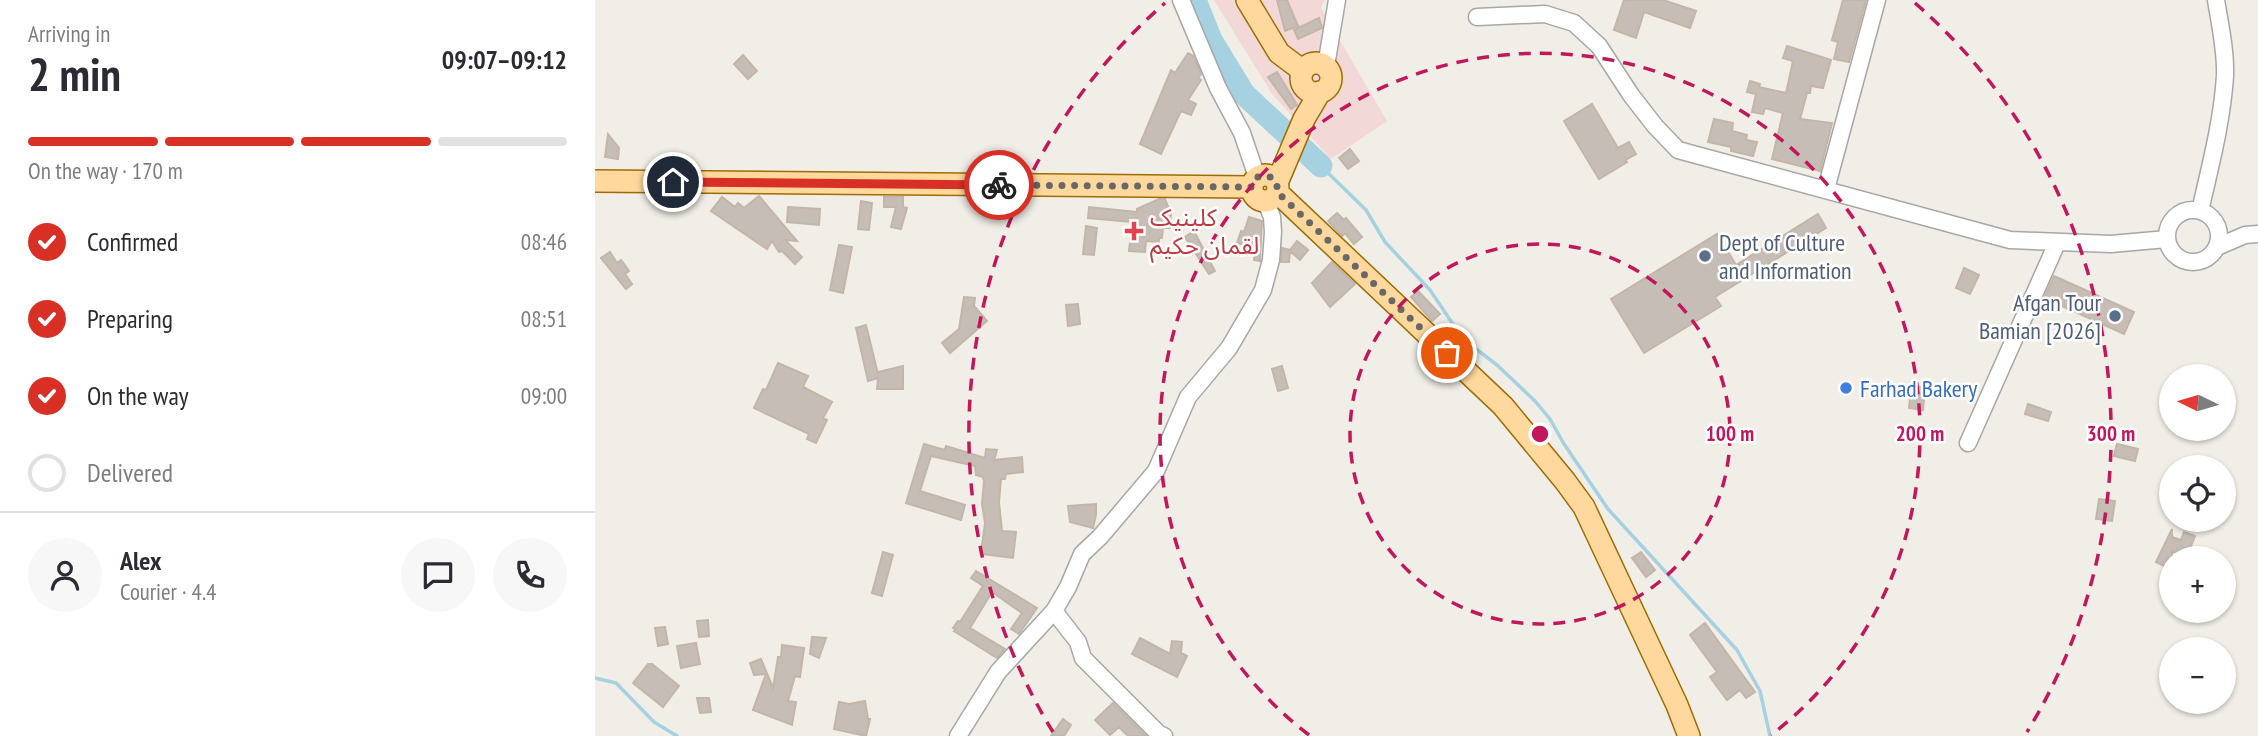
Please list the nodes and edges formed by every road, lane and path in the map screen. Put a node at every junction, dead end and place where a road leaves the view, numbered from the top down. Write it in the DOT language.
graph roads {
  1 [pos="1181,0"];
  2 [pos="1247,0"];
  3 [pos="1337,0"];
  4 [pos="1877,0"];
  5 [pos="2216,0"];
  6 [pos="1477,17"];
  7 [pos="1326,66"];
  8 [pos="1311,85"];
  9 [pos="1270,179"];
  10 [pos="595,181"];
  11 [pos="1826,189"];
  12 [pos="2200,211"];
  13 [pos="2214,221"];
  14 [pos="2252,235"];
  15 [pos="2168,239"];
  16 [pos="2057,243"];
  17 [pos="2217,247"];
  18 [pos="1968,443"];
  19 [pos="1053,611"];
  20 [pos="958,736"];
  21 [pos="1164,736"];
  22 [pos="1689,736"];
  1 -- 9 [label="street"];
  2 -- 8 [label="main road"];
  3 -- 7 [label="street"];
  4 -- 11 [label="street"];
  5 -- 12 [label="street"];
  6 -- 11 [label="street"];
  7 -- 8 [label="main road"];
  8 -- 9 [label="main road"];
  9 -- 10 [label="main road"];
  9 -- 19 [label="street"];
  9 -- 22 [label="main road"];
  11 -- 16 [label="street"];
  12 -- 13 [label="street"];
  12 -- 15 [label="street"];
  13 -- 14 [label="street"];
  13 -- 17 [label="street"];
  14 -- 17 [label="street"];
  15 -- 16 [label="street"];
  15 -- 17 [label="street"];
  16 -- 18 [label="street"];
  19 -- 20 [label="street"];
  19 -- 21 [label="street"];
}
